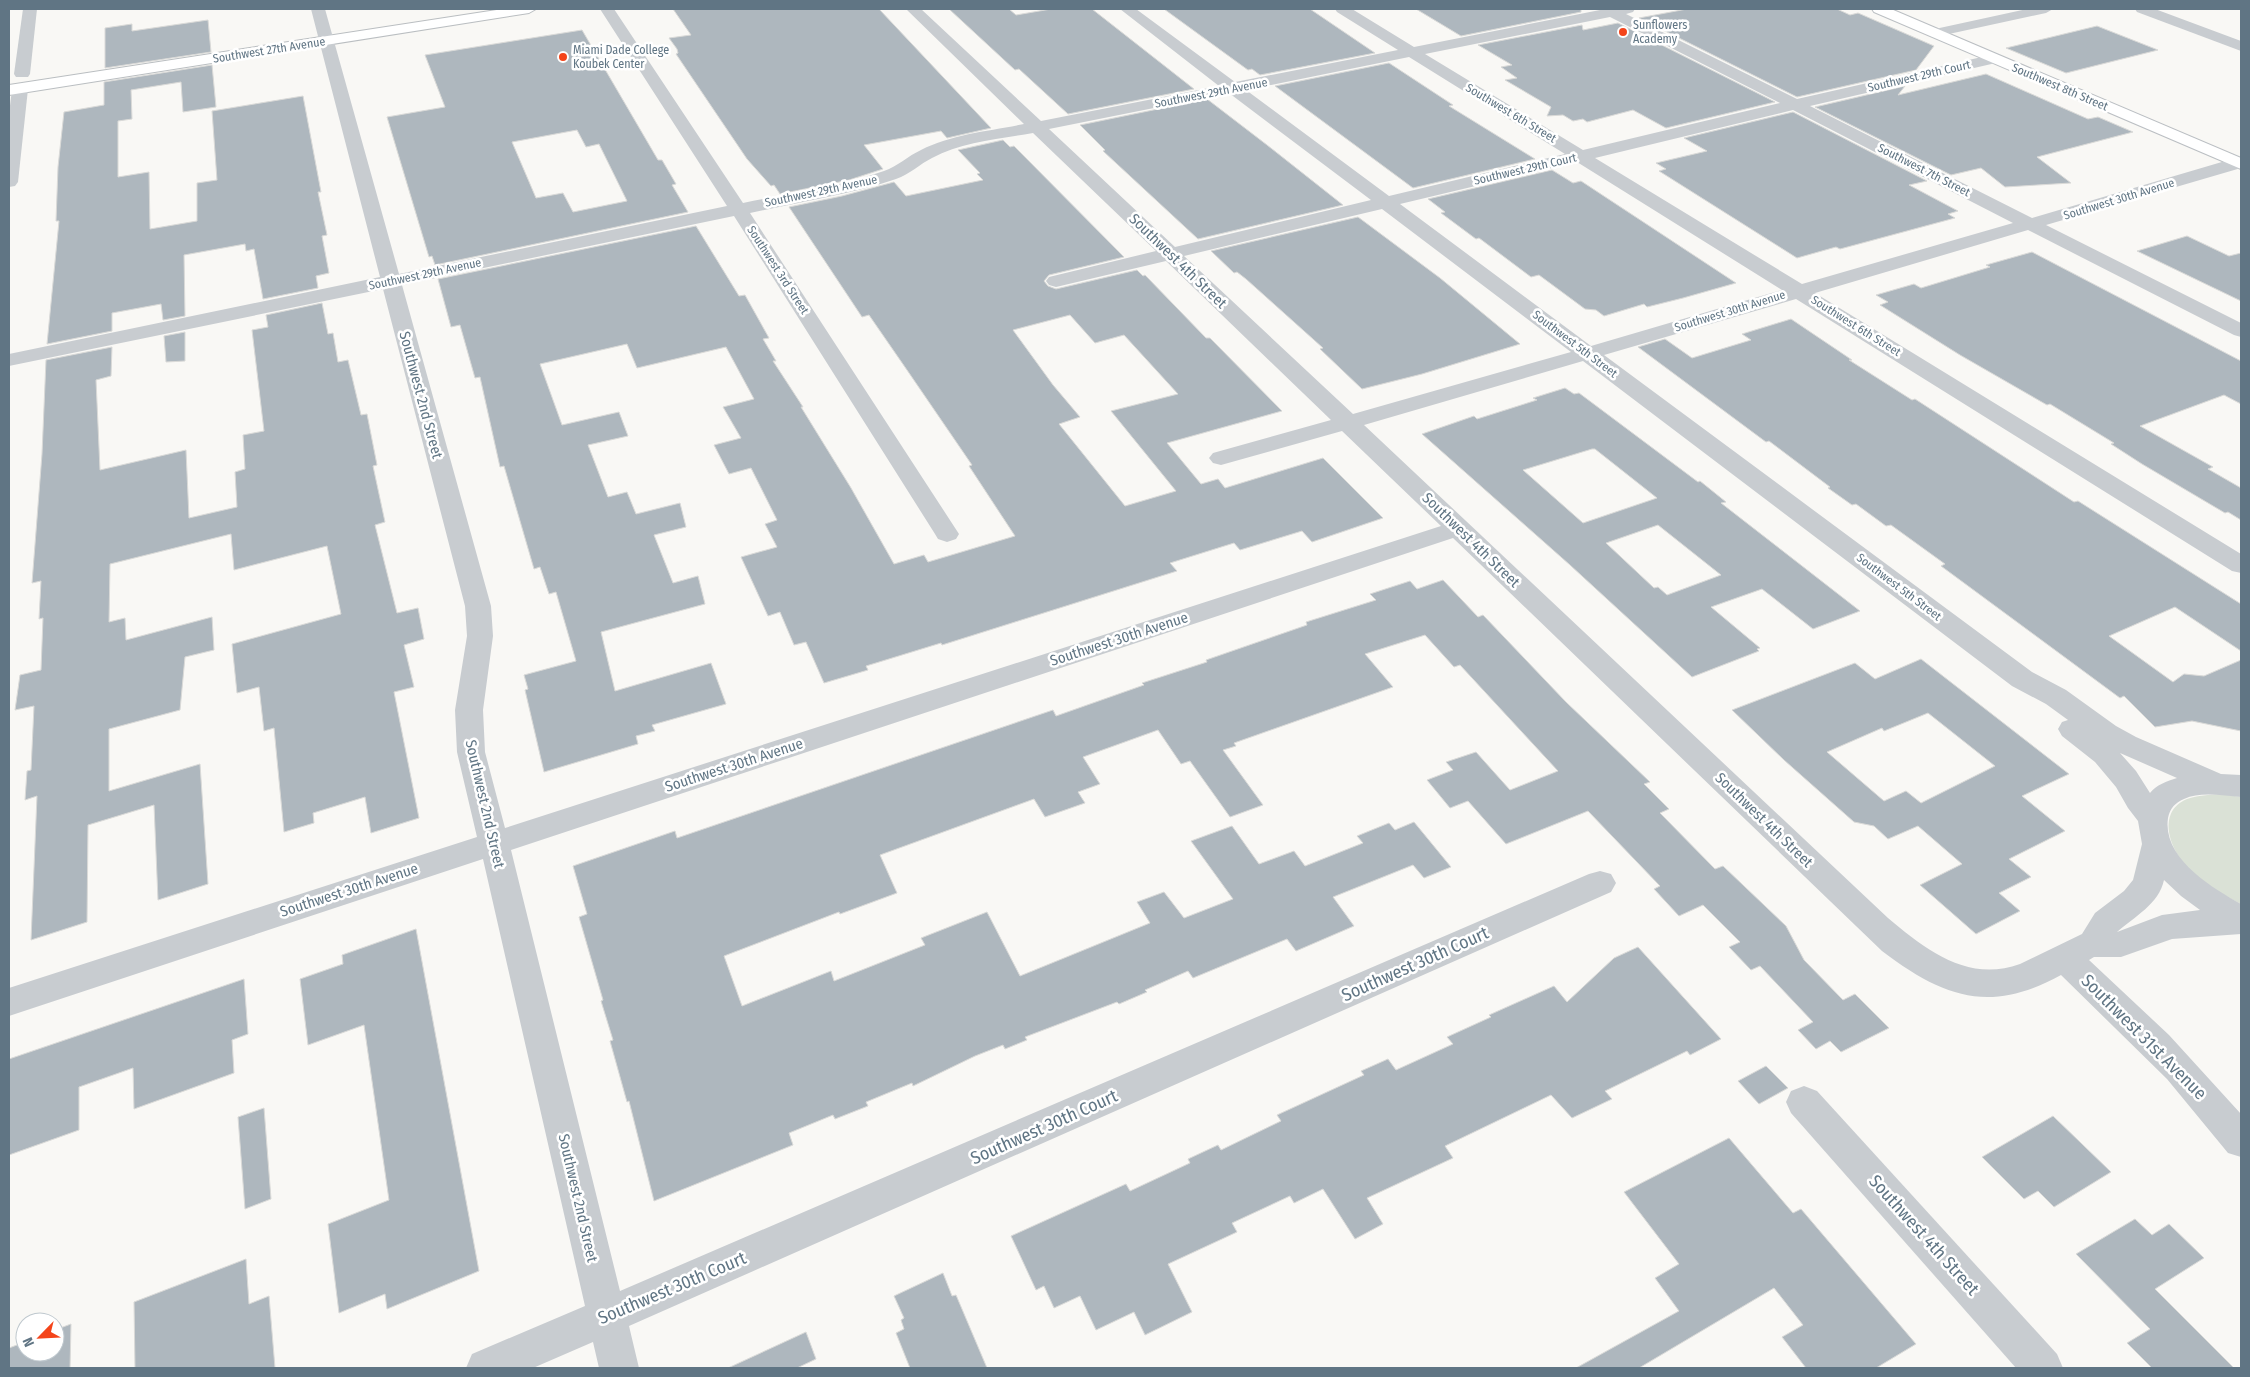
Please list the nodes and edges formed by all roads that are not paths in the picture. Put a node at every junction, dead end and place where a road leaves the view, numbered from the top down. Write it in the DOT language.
graph roads {
  1 [pos="30,9"];
  2 [pos="318,9"];
  3 [pos="446,9"];
  4 [pos="530,9"];
  5 [pos="607,9"];
  6 [pos="912,9"];
  7 [pos="1127,9"];
  8 [pos="1342,9"];
  9 [pos="1879,9"];
  10 [pos="2046,9"];
  11 [pos="2142,9"];
  12 [pos="1615,10"];
  13 [pos="1935,33"];
  14 [pos="325,34"];
  15 [pos="2241,46"];
  16 [pos="1412,52"];
  17 [pos="1995,59"];
  18 [pos="15,82"];
  19 [pos="1233,89"];
  20 [pos="1794,104"];
  21 [pos="1037,127"];
  22 [pos="1581,156"];
  23 [pos="2240,163"];
  24 [pos="9,182"];
  25 [pos="1386,202"];
  26 [pos="738,209"];
  27 [pos="2030,224"];
  28 [pos="1171,254"];
  29 [pos="391,281"];
  30 [pos="1056,281"];
  31 [pos="1800,291"];
  32 [pos="2241,331"];
  33 [pos="1587,353"];
  34 [pos="9,360"];
  35 [pos="1348,423"];
  36 [pos="1221,458"];
  37 [pos="1460,528"];
  38 [pos="947,534"];
  39 [pos="2241,565"];
  40 [pos="2022,679"];
  41 [pos="2228,785"];
  42 [pos="2155,831"];
  43 [pos="494,842"];
  44 [pos="1600,883"];
  45 [pos="2241,920"];
  46 [pos="2079,951"];
  47 [pos="9,1002"];
  48 [pos="1804,1102"];
  49 [pos="2241,1141"];
  50 [pos="606,1316"];
  51 [pos="486,1368"];
  52 [pos="619,1368"];
  53 [pos="2043,1368"];
  1 -- 18 [label="street"];
  2 -- 14 [label="street, Southwest 2nd Street"];
  3 -- 14 [label="main road, Southwest 27th Avenue"];
  4 -- 14 [label="main road, Southwest 27th Avenue"];
  5 -- 26 [label="street, Southwest 3rd Street"];
  6 -- 21 [label="street, Southwest 4th Street"];
  7 -- 19 [label="street, Southwest 5th Street"];
  8 -- 16 [label="street, Southwest 6th Street"];
  9 -- 13 [label="main road, Southwest 8th Street"];
  10 -- 13 [label="street"];
  11 -- 15 [label="street"];
  12 -- 16 [label="street, Southwest 29th Avenue"];
  12 -- 20 [label="street, Southwest 7th Street"];
  13 -- 17 [label="main road, Southwest 8th Street"];
  14 -- 18 [label="main road, Southwest 27th Avenue"];
  14 -- 29 [label="street, Southwest 2nd Street"];
  16 -- 19 [label="street, Southwest 29th Avenue"];
  16 -- 22 [label="street, Southwest 6th Street"];
  17 -- 20 [label="street, Southwest 29th Court"];
  17 -- 23 [label="main road, Southwest 8th Street"];
  18 -- 24 [label="street"];
  19 -- 21 [label="street, Southwest 29th Avenue"];
  19 -- 25 [label="street, Southwest 5th Street"];
  20 -- 22 [label="street, Southwest 29th Court"];
  20 -- 27 [label="street, Southwest 7th Street"];
  21 -- 26 [label="street, Southwest 29th Avenue"];
  21 -- 28 [label="street, Southwest 4th Street"];
  22 -- 25 [label="street, Southwest 29th Court"];
  22 -- 31 [label="street, Southwest 6th Street"];
  23 -- 27 [label="street, Southwest 30th Avenue"];
  25 -- 28 [label="street, Southwest 29th Court"];
  25 -- 33 [label="street, Southwest 5th Street"];
  26 -- 29 [label="street, Southwest 29th Avenue"];
  26 -- 38 [label="street, Southwest 3rd Street"];
  27 -- 31 [label="street, Southwest 30th Avenue"];
  27 -- 32 [label="street, Southwest 7th Street"];
  28 -- 30 [label="street, Southwest 29th Court"];
  28 -- 35 [label="street, Southwest 4th Street"];
  29 -- 34 [label="street, Southwest 29th Avenue"];
  29 -- 43 [label="street, Southwest 2nd Street"];
  31 -- 33 [label="street, Southwest 30th Avenue"];
  31 -- 39 [label="street, Southwest 6th Street"];
  33 -- 35 [label="street, Southwest 30th Avenue"];
  33 -- 40 [label="street, Southwest 5th Street"];
  35 -- 36 [label="street, Southwest 30th Avenue"];
  35 -- 37 [label="street, Southwest 4th Street"];
  37 -- 43 [label="street, Southwest 30th Avenue"];
  37 -- 46 [label="street, Southwest 4th Street"];
  40 -- 41 [label="street, Southwest 5th Street"];
  40 -- 42 [label="street, Southwest 5th Street"];
  41 -- 42 [label="street"];
  42 -- 45 [label="street, Southwest 5th Street"];
  42 -- 46 [label="street"];
  43 -- 47 [label="street, Southwest 30th Avenue"];
  43 -- 50 [label="street, Southwest 2nd Street"];
  44 -- 50 [label="street, Southwest 30th Court"];
  45 -- 46 [label="street"];
  46 -- 49 [label="street, Southwest 31st Avenue"];
  48 -- 53 [label="street, Southwest 4th Street"];
  50 -- 51 [label="street, Southwest 30th Court"];
  50 -- 52 [label="street, Southwest 2nd Street"];
}
